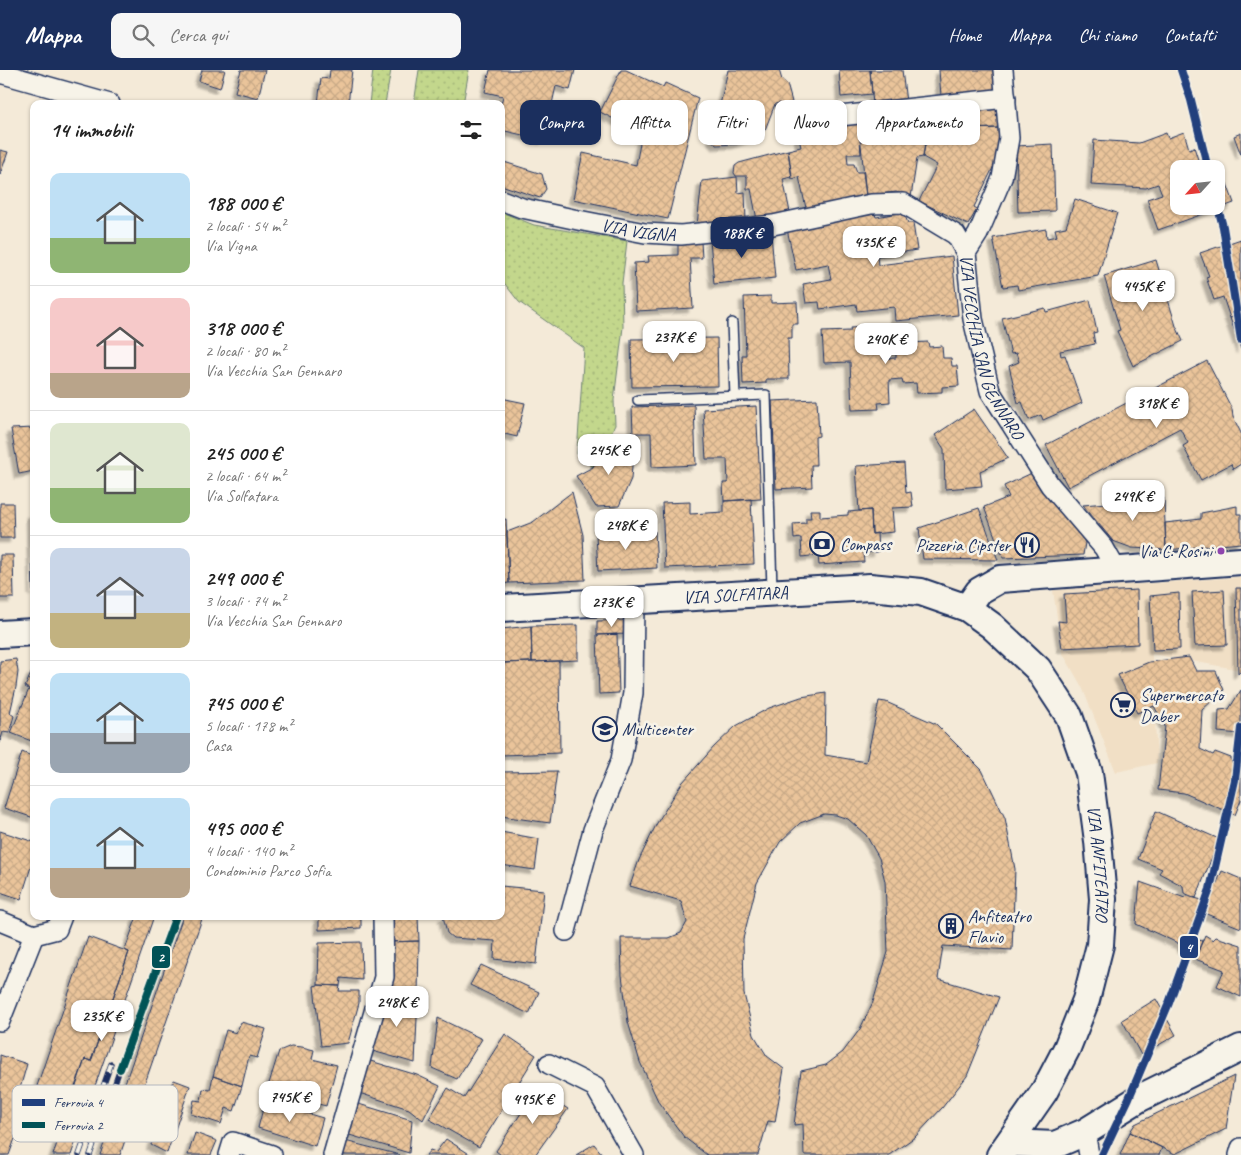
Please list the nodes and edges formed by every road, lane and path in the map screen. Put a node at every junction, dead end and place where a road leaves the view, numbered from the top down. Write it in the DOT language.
graph roads {
  1 [pos="1004,70"];
  2 [pos="0,73"];
  3 [pos="1006,98"];
  4 [pos="96,100"];
  5 [pos="847,115"];
  6 [pos="505,202"];
  7 [pos="966,254"];
  8 [pos="732,323"];
  9 [pos="735,396"];
  10 [pos="638,400"];
  11 [pos="1241,562"];
  12 [pos="1117,571"];
  13 [pos="772,592"];
  14 [pos="634,602"];
  15 [pos="505,608"];
  16 [pos="967,608"];
  17 [pos="30,632"];
  18 [pos="0,634"];
  19 [pos="61,920"];
  20 [pos="383,920"];
  21 [pos="0,921"];
  22 [pos="566,931"];
  23 [pos="34,935"];
  24 [pos="0,1021"];
  25 [pos="1241,1048"];
  26 [pos="549,1064"];
  27 [pos="1087,1143"];
  28 [pos="1241,1148"];
  29 [pos="1004,1149"];
  30 [pos="229,1155"];
  31 [pos="272,1155"];
  32 [pos="333,1155"];
  33 [pos="634,1155"];
  34 [pos="1239,1155"];
  1 -- 3 [label="street, VIA VECCHIA SAN GENNARO"];
  2 -- 4 [label="street"];
  3 -- 5 [label="street"];
  3 -- 7 [label="street, VIA VECCHIA SAN GENNARO"];
  6 -- 7 [label="street, VIA VIGNA"];
  7 -- 12 [label="street, VIA VECCHIA SAN GENNARO"];
  8 -- 9 [label="lane"];
  9 -- 10 [label="lane"];
  9 -- 13 [label="lane"];
  11 -- 12 [label="main road"];
  12 -- 16 [label="main road"];
  13 -- 14 [label="main road, VIA SOLFATARA"];
  13 -- 16 [label="main road, VIA SOLFATARA"];
  14 -- 15 [label="main road, VIA SOLFATARA"];
  14 -- 22 [label="street"];
  16 -- 29 [label="main road, VIA ANFITEATRO"];
  17 -- 18 [label="main road"];
  19 -- 23 [label="street"];
  20 -- 32 [label="street"];
  21 -- 23 [label="street"];
  23 -- 24 [label="street"];
  25 -- 27 [label="main road"];
  26 -- 33 [label="street"];
  27 -- 29 [label="main road"];
  28 -- 34 [label="street"];
  30 -- 31 [label="street"];
}
